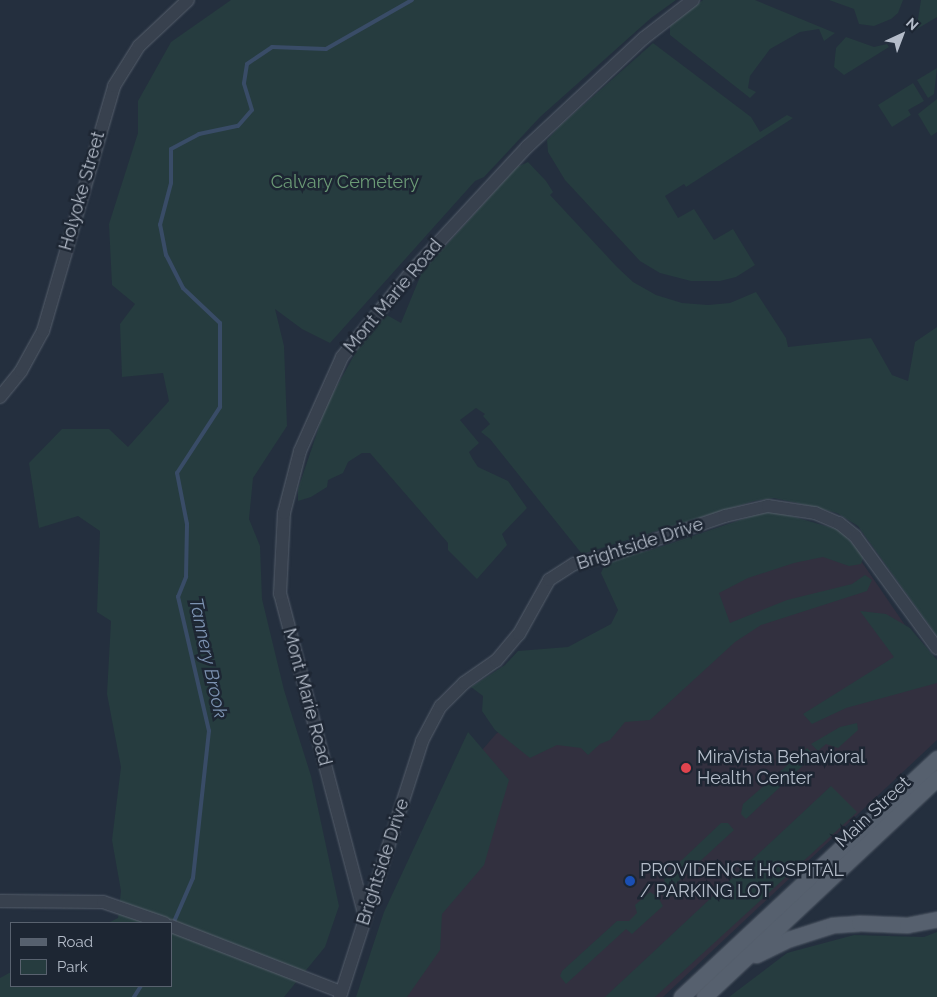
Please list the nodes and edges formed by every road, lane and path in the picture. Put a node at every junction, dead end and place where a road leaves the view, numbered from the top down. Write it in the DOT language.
graph roads {
  1 [pos="188,0"];
  2 [pos="693,0"];
  3 [pos="0,397"];
  4 [pos="937,648"];
  5 [pos="937,758"];
  6 [pos="937,778"];
  7 [pos="0,901"];
  8 [pos="365,917"];
  9 [pos="937,919"];
  10 [pos="162,922"];
  11 [pos="172,926"];
  12 [pos="739,964"];
  13 [pos="341,995"];
  14 [pos="681,997"];
  15 [pos="704,997"];
  1 -- 3 [label="street, Holyoke Street"];
  2 -- 8 [label="street, Mont Marie Road"];
  4 -- 8 [label="street, Brightside Drive"];
  5 -- 14 [label="main road, Main Street"];
  6 -- 12 [label="main road, Main Street"];
  7 -- 10 [label="street"];
  8 -- 13 [label="street, Brightside Drive"];
  9 -- 12 [label="main road"];
  11 -- 13 [label="street"];
  12 -- 15 [label="main road, Main Street"];
}
